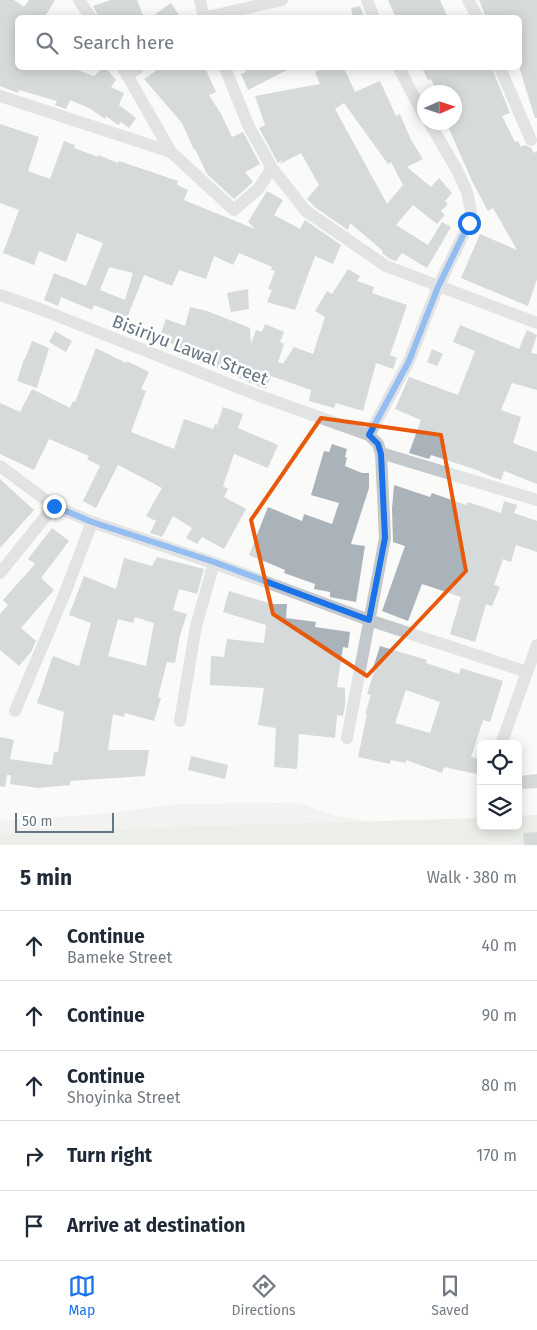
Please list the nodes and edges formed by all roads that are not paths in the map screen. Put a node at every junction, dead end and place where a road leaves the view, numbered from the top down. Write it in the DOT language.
graph roads {
  1 [pos="79,0"];
  2 [pos="200,0"];
  3 [pos="282,0"];
  4 [pos="367,0"];
  5 [pos="468,0"];
  6 [pos="89,15"];
  7 [pos="204,15"];
  8 [pos="213,15"];
  9 [pos="373,15"];
  10 [pos="476,15"];
  11 [pos="129,70"];
  12 [pos="226,70"];
  13 [pos="400,70"];
  14 [pos="501,70"];
  15 [pos="0,96"];
  16 [pos="417,103"];
  17 [pos="434,130"];
  18 [pos="531,140"];
  19 [pos="171,152"];
  20 [pos="272,168"];
  21 [pos="438,287"];
  22 [pos="0,295"];
  23 [pos="537,323"];
  24 [pos="369,435"];
  25 [pos="381,454"];
  26 [pos="0,466"];
  27 [pos="537,500"];
  28 [pos="54,506"];
  29 [pos="92,522"];
  30 [pos="214,562"];
  31 [pos="0,573"];
  32 [pos="369,620"];
  33 [pos="537,645"];
  34 [pos="527,672"];
  35 [pos="15,711"];
  36 [pos="180,721"];
  37 [pos="347,738"];
  38 [pos="502,740"];
  1 -- 6 [label="street"];
  2 -- 7 [label="street"];
  3 -- 8 [label="street"];
  4 -- 9 [label="street"];
  5 -- 10 [label="street"];
  11 -- 19 [label="street"];
  12 -- 20 [label="street"];
  13 -- 16 [label="street"];
  14 -- 18 [label="street"];
  15 -- 19 [label="street"];
  17 -- 21 [label="street"];
  19 -- 20 [label="street"];
  20 -- 21 [label="street"];
  21 -- 23 [label="street"];
  21 -- 24 [label="street"];
  22 -- 24 [label="street, Bisiriyu Lawal Street"];
  24 -- 25 [label="street"];
  25 -- 27 [label="street"];
  25 -- 32 [label="street"];
  26 -- 28 [label="street"];
  28 -- 29 [label="street"];
  28 -- 31 [label="street"];
  29 -- 30 [label="street"];
  29 -- 35 [label="street"];
  30 -- 32 [label="street"];
  30 -- 36 [label="street"];
  32 -- 34 [label="street"];
  32 -- 37 [label="street"];
  33 -- 34 [label="street"];
  34 -- 38 [label="street"];
}
